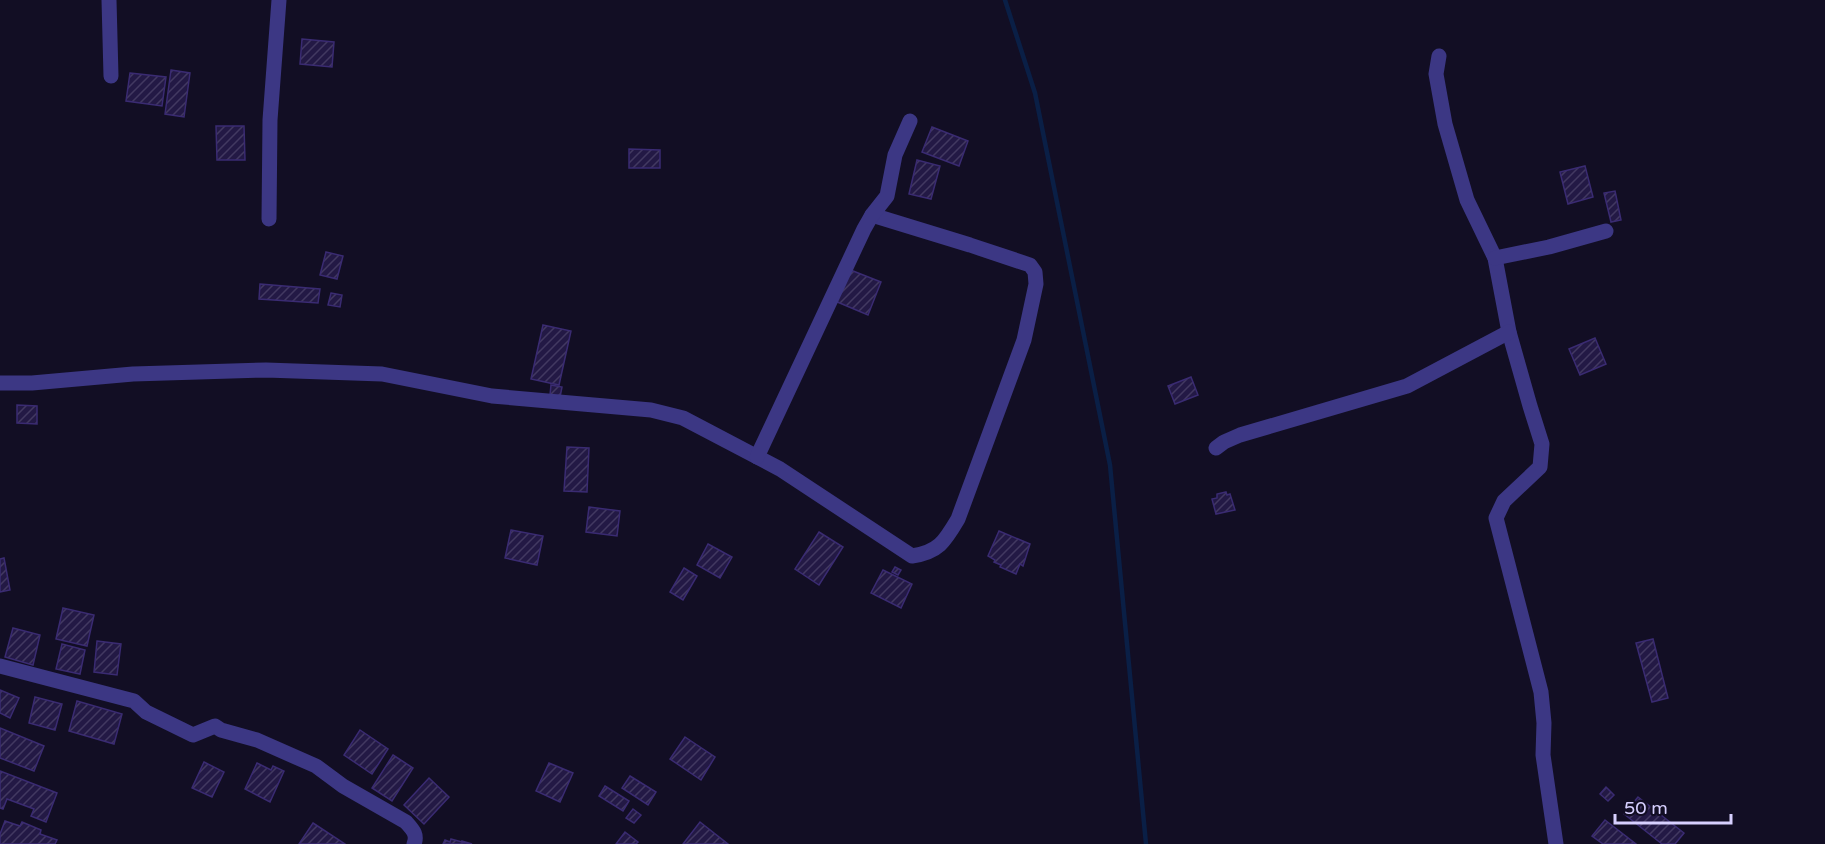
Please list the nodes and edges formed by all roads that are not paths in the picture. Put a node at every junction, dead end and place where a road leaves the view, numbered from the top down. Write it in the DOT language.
graph roads {
  1 [pos="109,0"];
  2 [pos="279,0"];
  3 [pos="1439,56"];
  4 [pos="111,76"];
  5 [pos="910,121"];
  6 [pos="872,215"];
  7 [pos="269,219"];
  8 [pos="1606,231"];
  9 [pos="1496,258"];
  10 [pos="1509,332"];
  11 [pos="0,384"];
  12 [pos="1216,448"];
  13 [pos="757,457"];
  14 [pos="0,666"];
  15 [pos="414,844"];
  16 [pos="1556,844"];
  1 -- 4 [label="street"];
  2 -- 7 [label="street"];
  3 -- 9 [label="street"];
  5 -- 6 [label="street"];
  6 -- 13 [label="street"];
  6 -- 13 [label="street"];
  8 -- 9 [label="street"];
  9 -- 10 [label="street"];
  10 -- 12 [label="street"];
  10 -- 16 [label="street"];
  11 -- 13 [label="street"];
  14 -- 15 [label="street"];
}
